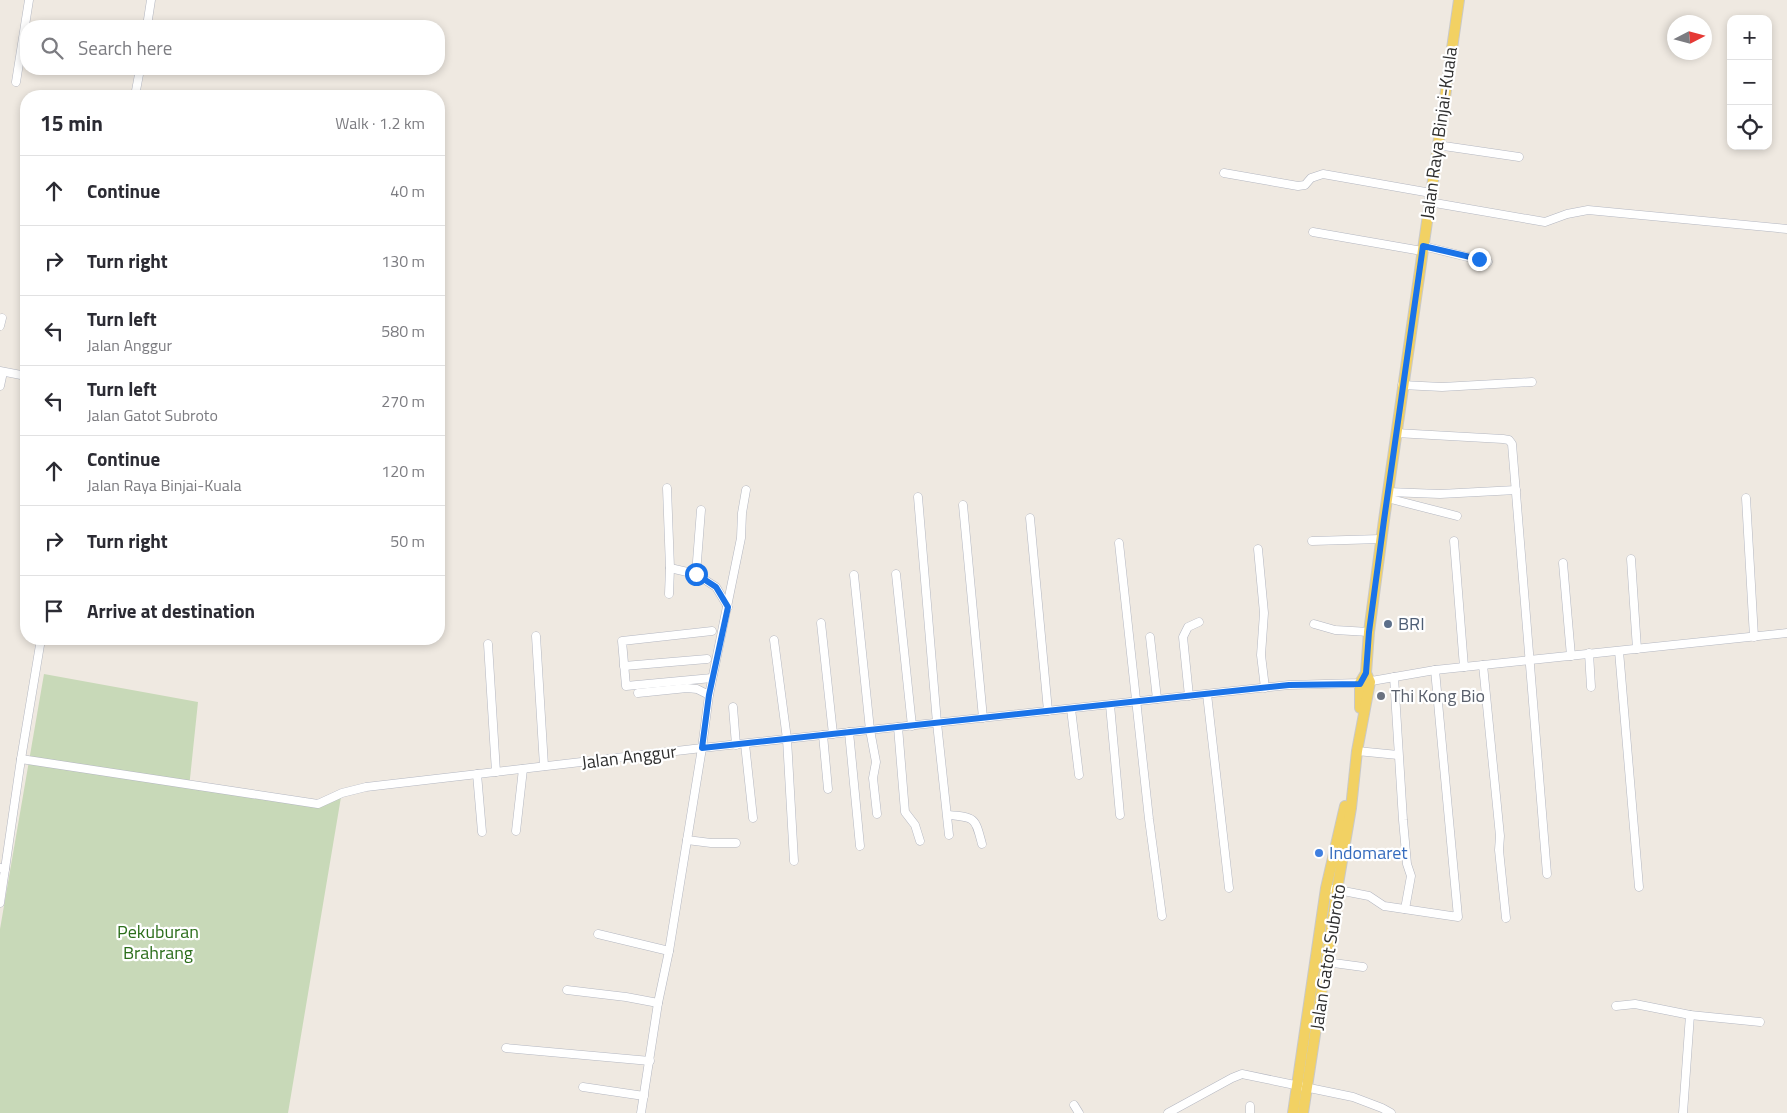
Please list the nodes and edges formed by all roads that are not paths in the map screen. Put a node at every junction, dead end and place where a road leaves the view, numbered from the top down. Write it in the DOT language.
graph roads {
  1 [pos="29,0"];
  2 [pos="151,0"];
  3 [pos="1456,1"];
  4 [pos="26,20"];
  5 [pos="148,20"];
  6 [pos="20,57"];
  7 [pos="139,75"];
  8 [pos="16,82"];
  9 [pos="136,90"];
  10 [pos="1437,145"];
  11 [pos="1519,158"];
  12 [pos="1224,173"];
  13 [pos="1430,198"];
  14 [pos="1787,229"];
  15 [pos="1313,232"];
  16 [pos="1423,248"];
  17 [pos="1488,262"];
  18 [pos="2,371"];
  19 [pos="20,375"];
  20 [pos="1532,382"];
  21 [pos="1402,385"];
  22 [pos="0,386"];
  23 [pos="1396,433"];
  24 [pos="667,488"];
  25 [pos="746,490"];
  26 [pos="1516,490"];
  27 [pos="1388,495"];
  28 [pos="918,497"];
  29 [pos="1746,498"];
  30 [pos="963,505"];
  31 [pos="701,510"];
  32 [pos="1457,516"];
  33 [pos="1030,518"];
  34 [pos="1381,539"];
  35 [pos="1312,541"];
  36 [pos="1454,541"];
  37 [pos="1119,543"];
  38 [pos="1258,549"];
  39 [pos="1631,559"];
  40 [pos="1563,563"];
  41 [pos="670,568"];
  42 [pos="696,574"];
  43 [pos="854,574"];
  44 [pos="896,574"];
  45 [pos="669,594"];
  46 [pos="728,607"];
  47 [pos="1199,622"];
  48 [pos="820,623"];
  49 [pos="1314,624"];
  50 [pos="712,631"];
  51 [pos="1369,632"];
  52 [pos="1787,632"];
  53 [pos="536,636"];
  54 [pos="1150,637"];
  55 [pos="1754,637"];
  56 [pos="774,640"];
  57 [pos="488,644"];
  58 [pos="40,645"];
  59 [pos="1637,649"];
  60 [pos="1619,651"];
  61 [pos="1589,653"];
  62 [pos="1571,656"];
  63 [pos="707,659"];
  64 [pos="1530,661"];
  65 [pos="1483,665"];
  66 [pos="624,666"];
  67 [pos="1464,668"];
  68 [pos="1435,670"];
  69 [pos="1394,677"];
  70 [pos="712,678"];
  71 [pos="1365,679"];
  72 [pos="1265,688"];
  73 [pos="1591,688"];
  74 [pos="638,693"];
  75 [pos="1206,694"];
  76 [pos="709,695"];
  77 [pos="1189,696"];
  78 [pos="1157,700"];
  79 [pos="1136,702"];
  80 [pos="1110,704"];
  81 [pos="733,707"];
  82 [pos="1071,709"];
  83 [pos="1048,711"];
  84 [pos="983,718"];
  85 [pos="937,723"];
  86 [pos="912,726"];
  87 [pos="898,727"];
  88 [pos="870,730"];
  89 [pos="849,732"];
  90 [pos="833,734"];
  91 [pos="823,735"];
  92 [pos="787,739"];
  93 [pos="736,744"];
  94 [pos="745,744"];
  95 [pos="702,748"];
  96 [pos="1357,751"];
  97 [pos="1398,755"];
  98 [pos="21,759"];
  99 [pos="544,766"];
  100 [pos="523,769"];
  101 [pos="496,772"];
  102 [pos="477,774"];
  103 [pos="1079,775"];
  104 [pos="828,789"];
  105 [pos="1348,808"];
  106 [pos="877,814"];
  107 [pos="948,815"];
  108 [pos="1120,815"];
  109 [pos="753,818"];
  110 [pos="516,831"];
  111 [pos="482,832"];
  112 [pos="949,835"];
  113 [pos="687,840"];
  114 [pos="920,840"];
  115 [pos="736,843"];
  116 [pos="982,844"];
  117 [pos="860,846"];
  118 [pos="794,861"];
  119 [pos="3,868"];
  120 [pos="1547,874"];
  121 [pos="1229,888"];
  122 [pos="1326,888"];
  123 [pos="1639,888"];
  124 [pos="1337,890"];
  125 [pos="0,903"];
  126 [pos="1405,909"];
  127 [pos="1162,916"];
  128 [pos="1506,918"];
  129 [pos="598,934"];
  130 [pos="668,951"];
  131 [pos="1326,962"];
  132 [pos="1363,966"];
  133 [pos="567,990"];
  134 [pos="658,1003"];
  135 [pos="1616,1006"];
  136 [pos="1690,1015"];
  137 [pos="1760,1022"];
  138 [pos="506,1048"];
  139 [pos="650,1061"];
  140 [pos="583,1087"];
  141 [pos="1296,1087"];
  142 [pos="1307,1088"];
  143 [pos="644,1096"];
  144 [pos="1074,1105"];
  145 [pos="642,1113"];
  146 [pos="1079,1113"];
  147 [pos="1168,1113"];
  148 [pos="1293,1113"];
  149 [pos="1303,1113"];
  150 [pos="1391,1113"];
  151 [pos="1682,1113"];
  1 -- 4 [label="street"];
  2 -- 5 [label="street"];
  3 -- 10 [label="main road, Jalan Raya Binjai-Kuala"];
  6 -- 8 [label="street"];
  7 -- 9 [label="street"];
  10 -- 11 [label="street"];
  10 -- 13 [label="main road, Jalan Raya Binjai-Kuala"];
  12 -- 13 [label="street"];
  13 -- 14 [label="street"];
  13 -- 16 [label="main road, Jalan Raya Binjai-Kuala"];
  15 -- 16 [label="street"];
  16 -- 17 [label="street"];
  16 -- 21 [label="main road, Jalan Raya Binjai-Kuala"];
  18 -- 19 [label="street"];
  18 -- 22 [label="street"];
  20 -- 21 [label="street"];
  21 -- 23 [label="main road, Jalan Gatot Subroto"];
  23 -- 26 [label="street"];
  23 -- 27 [label="main road, Jalan Gatot Subroto"];
  24 -- 41 [label="street"];
  25 -- 46 [label="street"];
  26 -- 27 [label="street"];
  26 -- 64 [label="street"];
  27 -- 32 [label="street"];
  27 -- 34 [label="main road, Jalan Gatot Subroto"];
  28 -- 85 [label="street"];
  29 -- 55 [label="street"];
  30 -- 84 [label="street"];
  31 -- 42 [label="street"];
  33 -- 83 [label="street"];
  34 -- 35 [label="street"];
  34 -- 51 [label="main road, Jalan Gatot Subroto"];
  36 -- 67 [label="street"];
  37 -- 79 [label="street"];
  38 -- 72 [label="street"];
  39 -- 59 [label="street"];
  40 -- 62 [label="street"];
  41 -- 42 [label="street"];
  41 -- 45 [label="street"];
  42 -- 46 [label="street"];
  43 -- 88 [label="street"];
  44 -- 86 [label="street"];
  46 -- 70 [label="street"];
  47 -- 77 [label="street"];
  48 -- 90 [label="street"];
  49 -- 51 [label="street"];
  50 -- 66 [label="street"];
  51 -- 71 [label="main road, Jalan Gatot Subroto"];
  52 -- 55 [label="street, Jalan Anggur"];
  53 -- 99 [label="street"];
  54 -- 78 [label="street"];
  55 -- 59 [label="street, Jalan Anggur"];
  56 -- 92 [label="street"];
  57 -- 101 [label="street"];
  58 -- 98 [label="street"];
  59 -- 60 [label="street, Jalan Anggur"];
  60 -- 61 [label="street, Jalan Anggur"];
  60 -- 123 [label="street"];
  61 -- 62 [label="street, Jalan Anggur"];
  61 -- 73 [label="street"];
  62 -- 64 [label="street, Jalan Anggur"];
  63 -- 66 [label="street"];
  64 -- 65 [label="street, Jalan Anggur"];
  64 -- 120 [label="street"];
  65 -- 67 [label="street, Jalan Anggur"];
  65 -- 128 [label="street"];
  66 -- 70 [label="street"];
  67 -- 68 [label="street, Jalan Anggur"];
  68 -- 69 [label="street, Jalan Anggur"];
  68 -- 126 [label="street"];
  69 -- 71 [label="street, Jalan Anggur"];
  69 -- 97 [label="street"];
  70 -- 76 [label="street"];
  71 -- 72 [label="street, Jalan Anggur"];
  71 -- 96 [label="main road, Jalan Gatot Subroto"];
  71 -- 105 [label="main road"];
  72 -- 75 [label="street, Jalan Anggur"];
  74 -- 76 [label="street"];
  75 -- 77 [label="street, Jalan Anggur"];
  75 -- 121 [label="street"];
  76 -- 95 [label="street"];
  77 -- 78 [label="street, Jalan Anggur"];
  78 -- 79 [label="street, Jalan Anggur"];
  79 -- 80 [label="street, Jalan Anggur"];
  79 -- 127 [label="street"];
  80 -- 82 [label="street, Jalan Anggur"];
  80 -- 108 [label="street"];
  81 -- 93 [label="street"];
  82 -- 83 [label="street, Jalan Anggur"];
  82 -- 103 [label="street"];
  83 -- 84 [label="street, Jalan Anggur"];
  84 -- 85 [label="street, Jalan Anggur"];
  85 -- 86 [label="street, Jalan Anggur"];
  85 -- 107 [label="street"];
  86 -- 87 [label="street, Jalan Anggur"];
  87 -- 88 [label="street, Jalan Anggur"];
  87 -- 114 [label="street"];
  88 -- 89 [label="street, Jalan Anggur"];
  88 -- 106 [label="street"];
  89 -- 90 [label="street, Jalan Anggur"];
  89 -- 117 [label="street"];
  90 -- 91 [label="street, Jalan Anggur"];
  91 -- 92 [label="street, Jalan Anggur"];
  91 -- 104 [label="street"];
  92 -- 94 [label="street, Jalan Anggur"];
  92 -- 118 [label="street"];
  93 -- 94 [label="street, Jalan Anggur"];
  93 -- 95 [label="street, Jalan Anggur"];
  94 -- 109 [label="street"];
  95 -- 99 [label="street, Jalan Anggur"];
  95 -- 113 [label="street"];
  96 -- 97 [label="street"];
  96 -- 105 [label="main road, Jalan Gatot Subroto"];
  97 -- 126 [label="street"];
  98 -- 102 [label="street, Jalan Anggur"];
  98 -- 119 [label="street"];
  99 -- 100 [label="street, Jalan Anggur"];
  100 -- 101 [label="street, Jalan Anggur"];
  100 -- 110 [label="street"];
  101 -- 102 [label="street, Jalan Anggur"];
  102 -- 111 [label="street"];
  105 -- 122 [label="main road"];
  105 -- 124 [label="main road, Jalan Gatot Subroto"];
  107 -- 112 [label="street"];
  107 -- 116 [label="street"];
  113 -- 115 [label="street"];
  113 -- 130 [label="street"];
  119 -- 125 [label="street"];
  122 -- 124 [label="street"];
  122 -- 141 [label="main road"];
  124 -- 126 [label="street"];
  124 -- 131 [label="main road, Jalan Gatot Subroto"];
  129 -- 130 [label="street"];
  130 -- 134 [label="street"];
  131 -- 132 [label="street"];
  131 -- 142 [label="main road, Jalan Gatot Subroto"];
  133 -- 134 [label="street"];
  134 -- 139 [label="street"];
  135 -- 136 [label="street"];
  136 -- 137 [label="street"];
  136 -- 151 [label="street"];
  138 -- 139 [label="street"];
  139 -- 143 [label="street"];
  140 -- 143 [label="street"];
  141 -- 142 [label="street"];
  141 -- 147 [label="street"];
  141 -- 148 [label="main road"];
  142 -- 149 [label="main road, Jalan Gatot Subroto"];
  142 -- 150 [label="street"];
  143 -- 145 [label="street"];
  144 -- 146 [label="street"];
}
